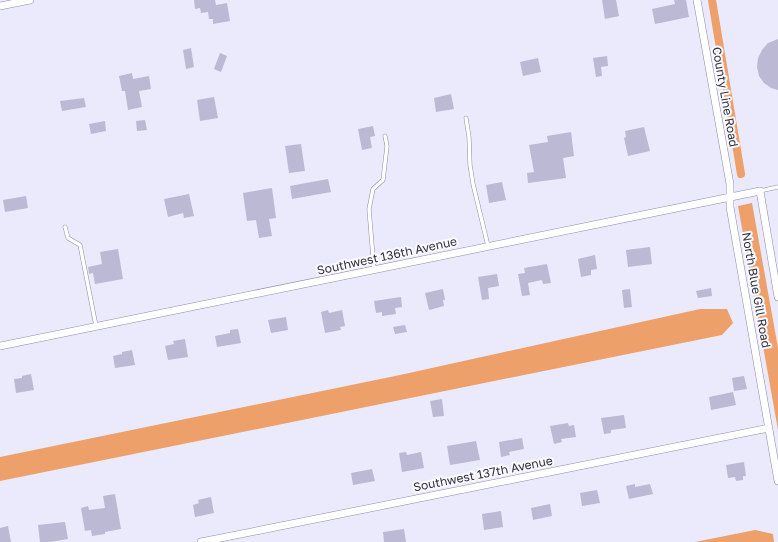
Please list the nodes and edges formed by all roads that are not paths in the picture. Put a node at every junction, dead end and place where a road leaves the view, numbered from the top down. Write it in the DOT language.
graph roads {
  1 [pos="30,0"];
  2 [pos="697,0"];
  3 [pos="0,6"];
  4 [pos="466,118"];
  5 [pos="385,136"];
  6 [pos="778,187"];
  7 [pos="760,191"];
  8 [pos="730,197"];
  9 [pos="65,227"];
  10 [pos="488,246"];
  11 [pos="374,270"];
  12 [pos="778,297"];
  13 [pos="96,326"];
  14 [pos="0,346"];
  15 [pos="769,428"];
  16 [pos="778,481"];
  17 [pos="201,542"];
  1 -- 3 [label="street"];
  2 -- 8 [label="street, County Line Road"];
  4 -- 10 [label="lane"];
  5 -- 11 [label="lane"];
  6 -- 7 [label="lane, Southwest 136th Avenue"];
  7 -- 8 [label="street, Southwest 136th Avenue"];
  7 -- 12 [label="street"];
  8 -- 10 [label="street, Southwest 136th Avenue"];
  8 -- 15 [label="street, North Blue Gill Road"];
  9 -- 13 [label="lane"];
  10 -- 11 [label="street, Southwest 136th Avenue"];
  11 -- 13 [label="street, Southwest 136th Avenue"];
  13 -- 14 [label="street, Southwest 136th Avenue"];
  15 -- 16 [label="street, North Blue Gill Road"];
  15 -- 17 [label="street, Southwest 137th Avenue"];
}
